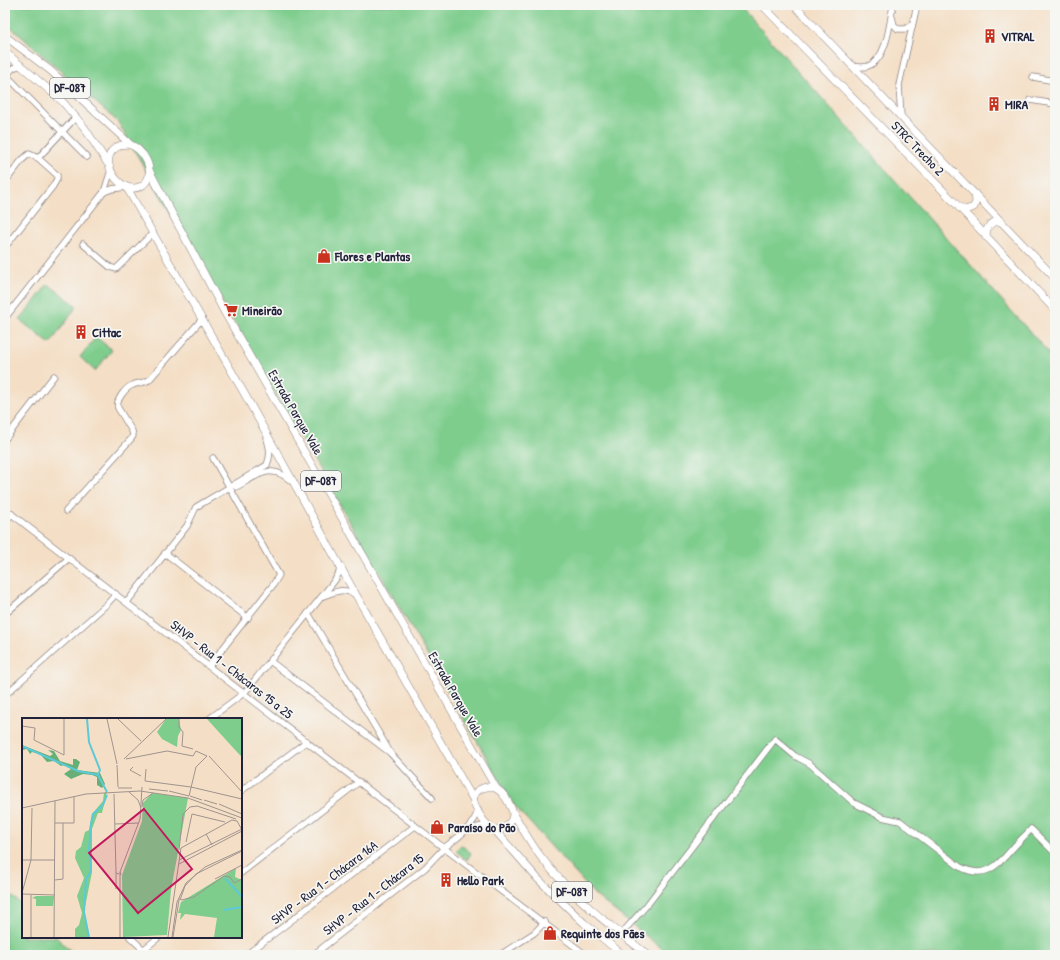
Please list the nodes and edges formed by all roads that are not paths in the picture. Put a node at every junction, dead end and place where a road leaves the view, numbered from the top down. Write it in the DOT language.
graph roads {
  1 [pos="762,5"];
  2 [pos="794,5"];
  3 [pos="893,5"];
  4 [pos="917,5"];
  5 [pos="892,13"];
  6 [pos="913,22"];
  7 [pos="5,36"];
  8 [pos="5,52"];
  9 [pos="17,64"];
  10 [pos="853,66"];
  11 [pos="5,75"];
  12 [pos="1033,77"];
  13 [pos="1055,81"];
  14 [pos="1030,100"];
  15 [pos="1055,104"];
  16 [pos="901,116"];
  17 [pos="76,117"];
  18 [pos="62,132"];
  19 [pos="131,145"];
  20 [pos="87,157"];
  21 [pos="38,158"];
  22 [pos="110,167"];
  23 [pos="150,172"];
  24 [pos="5,182"];
  25 [pos="127,188"];
  26 [pos="104,192"];
  27 [pos="974,192"];
  28 [pos="959,207"];
  29 [pos="1002,222"];
  30 [pos="153,233"];
  31 [pos="986,236"];
  32 [pos="83,244"];
  33 [pos="5,247"];
  34 [pos="1055,278"];
  35 [pos="1055,310"];
  36 [pos="5,318"];
  37 [pos="202,319"];
  38 [pos="54,376"];
  39 [pos="266,436"];
  40 [pos="5,439"];
  41 [pos="212,458"];
  42 [pos="267,465"];
  43 [pos="270,471"];
  44 [pos="295,485"];
  45 [pos="228,489"];
  46 [pos="5,509"];
  47 [pos="66,511"];
  48 [pos="12,514"];
  49 [pos="5,521"];
  50 [pos="165,553"];
  51 [pos="69,558"];
  52 [pos="340,566"];
  53 [pos="335,580"];
  54 [pos="340,591"];
  55 [pos="116,594"];
  56 [pos="322,596"];
  57 [pos="356,596"];
  58 [pos="126,602"];
  59 [pos="308,613"];
  60 [pos="5,614"];
  61 [pos="248,618"];
  62 [pos="270,661"];
  63 [pos="209,666"];
  64 [pos="244,693"];
  65 [pos="5,695"];
  66 [pos="210,718"];
  67 [pos="307,741"];
  68 [pos="391,754"];
  69 [pos="359,782"];
  70 [pos="496,788"];
  71 [pos="242,790"];
  72 [pos="432,798"];
  73 [pos="473,799"];
  74 [pos="478,810"];
  75 [pos="513,813"];
  76 [pos="415,826"];
  77 [pos="490,827"];
  78 [pos="465,831"];
  79 [pos="444,848"];
  80 [pos="1055,853"];
  81 [pos="242,872"];
  82 [pos="544,922"];
  83 [pos="621,934"];
  84 [pos="131,938"];
  85 [pos="158,938"];
  86 [pos="143,950"];
  87 [pos="149,955"];
  88 [pos="246,955"];
  89 [pos="313,955"];
  90 [pos="500,955"];
  91 [pos="586,955"];
  92 [pos="623,955"];
  93 [pos="648,955"];
  1 -- 28 [label="main road, STRC Trecho 2"];
  2 -- 10 [label="main road, STRC Trecho 2"];
  3 -- 5 [label="street"];
  4 -- 6 [label="street"];
  5 -- 6 [label="street"];
  5 -- 10 [label="street"];
  6 -- 16 [label="street"];
  7 -- 19 [label="main road, DF-087"];
  8 -- 9 [label="main road, DF-087"];
  9 -- 11 [label="street"];
  9 -- 17 [label="main road, DF-087"];
  10 -- 16 [label="main road, STRC Trecho 2"];
  11 -- 18 [label="street"];
  12 -- 13 [label="street"];
  14 -- 15 [label="street"];
  16 -- 27 [label="main road, STRC Trecho 2"];
  17 -- 18 [label="street"];
  17 -- 22 [label="main road, DF-087"];
  18 -- 20 [label="street"];
  18 -- 21 [label="street"];
  19 -- 22 [label="main road"];
  19 -- 23 [label="main road, DF-087"];
  21 -- 24 [label="street"];
  21 -- 33 [label="street"];
  22 -- 25 [label="main road, DF-087"];
  22 -- 26 [label="street"];
  23 -- 25 [label="main road"];
  23 -- 70 [label="main road, Estrada Parque Vale / DF-087"];
  25 -- 26 [label="street"];
  25 -- 30 [label="main road, DF-087"];
  26 -- 36 [label="street"];
  27 -- 28 [label="main road"];
  27 -- 29 [label="main road, STRC Trecho 2"];
  28 -- 31 [label="main road, STRC Trecho 2"];
  29 -- 31 [label="main road"];
  29 -- 34 [label="main road, STRC Trecho 2"];
  30 -- 32 [label="street"];
  30 -- 37 [label="main road, DF-087"];
  31 -- 35 [label="main road, STRC Trecho 2"];
  37 -- 39 [label="main road, DF-087"];
  37 -- 47 [label="street"];
  38 -- 40 [label="street"];
  39 -- 42 [label="street"];
  39 -- 44 [label="main road, DF-087"];
  41 -- 45 [label="street"];
  42 -- 43 [label="street"];
  42 -- 45 [label="street"];
  43 -- 44 [label="street"];
  43 -- 45 [label="street"];
  44 -- 52 [label="main road, DF-087"];
  45 -- 50 [label="street"];
  45 -- 61 [label="street"];
  46 -- 48 [label="street, SHVP - Rua 1 - Chácaras 15 a 25"];
  48 -- 49 [label="street"];
  48 -- 51 [label="street, SHVP - Rua 1 - Chácaras 15 a 25"];
  50 -- 58 [label="street"];
  50 -- 61 [label="street"];
  51 -- 55 [label="street, SHVP - Rua 1 - Chácaras 15 a 25"];
  51 -- 60 [label="street"];
  52 -- 53 [label="street"];
  52 -- 57 [label="main road, DF-087"];
  53 -- 54 [label="street"];
  53 -- 56 [label="street"];
  54 -- 56 [label="street"];
  54 -- 57 [label="street"];
  55 -- 58 [label="street, SHVP - Rua 1 - Chácaras 15 a 25"];
  55 -- 65 [label="street"];
  56 -- 59 [label="street"];
  57 -- 73 [label="main road, DF-087"];
  58 -- 63 [label="street, SHVP - Rua 1 - Chácaras 15 a 25"];
  59 -- 62 [label="street"];
  59 -- 68 [label="street"];
  61 -- 63 [label="street"];
  62 -- 64 [label="street"];
  62 -- 68 [label="street"];
  63 -- 64 [label="street, SHVP - Rua 1 - Chácaras 15 a 25"];
  64 -- 66 [label="street"];
  64 -- 67 [label="street, SHVP - Rua 1 - Chácaras 15 a 25"];
  67 -- 69 [label="street, SHVP - Rua 1 - Chácaras 15 a 25"];
  67 -- 71 [label="street"];
  68 -- 72 [label="street"];
  69 -- 76 [label="street, SHVP - Rua 1 - Chácaras 15 a 25"];
  69 -- 81 [label="street"];
  70 -- 73 [label="main road"];
  70 -- 75 [label="main road, DF-087"];
  73 -- 74 [label="main road, DF-087"];
  74 -- 77 [label="main road, DF-087"];
  74 -- 78 [label="street"];
  75 -- 77 [label="main road"];
  75 -- 83 [label="main road, DF-087"];
  76 -- 79 [label="street, SHVP - Rua 1 - Chácaras 15 a 25"];
  76 -- 88 [label="street, SHVP - Rua 1 - Chácara 16A"];
  77 -- 78 [label="street"];
  77 -- 92 [label="main road, DF-087"];
  78 -- 79 [label="street"];
  79 -- 82 [label="street, SHVP - Rua 1 - Chácaras 15 a 25"];
  79 -- 89 [label="street, SHVP - Rua 1 - Chácara 15"];
  80 -- 83 [label="street"];
  82 -- 90 [label="street"];
  82 -- 91 [label="street, SHVP - Rua 1 - Chácaras 15 a 25"];
  83 -- 93 [label="main road, DF-087"];
  84 -- 86 [label="street"];
  85 -- 86 [label="street"];
  86 -- 87 [label="street"];
}
